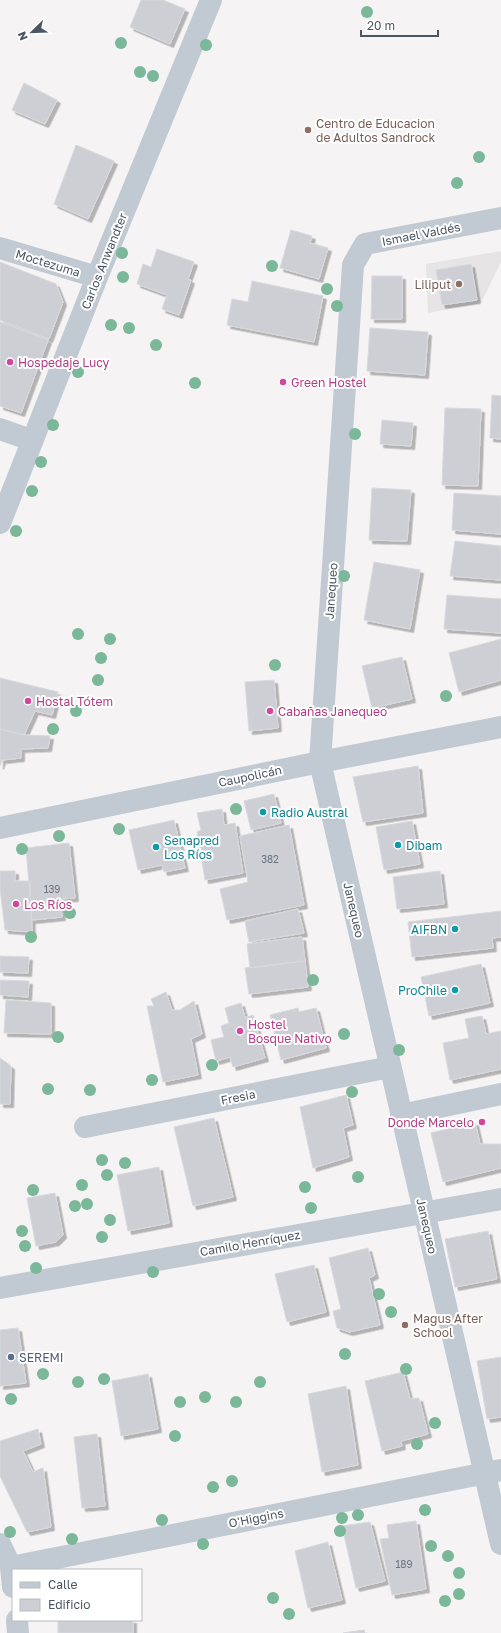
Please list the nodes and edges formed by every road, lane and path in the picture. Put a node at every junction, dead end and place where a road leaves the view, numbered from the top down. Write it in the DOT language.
graph roads {
  1 [pos="211,0"];
  2 [pos="501,218"];
  3 [pos="0,248"];
  4 [pos="353,265"];
  5 [pos="97,277"];
  6 [pos="0,429"];
  7 [pos="31,440"];
  8 [pos="0,523"];
  9 [pos="501,727"];
  10 [pos="320,762"];
  11 [pos="0,828"];
  12 [pos="390,1067"];
  13 [pos="501,1094"];
  14 [pos="401,1115"];
  15 [pos="85,1127"];
  16 [pos="501,1199"];
  17 [pos="423,1213"];
  18 [pos="0,1288"];
  19 [pos="493,1472"];
  20 [pos="0,1544"];
  21 [pos="501,1544"];
  22 [pos="49,1569"];
  23 [pos="12,1577"];
  24 [pos="17,1621"];
  25 [pos="18,1633"];
  1 -- 5 [label="street, Carlos Anwandter"];
  2 -- 4 [label="street, Ismael Valdés"];
  3 -- 5 [label="street, Moctezuma"];
  4 -- 10 [label="street, Janequeo"];
  5 -- 7 [label="street, Carlos Anwandter"];
  6 -- 7 [label="street"];
  7 -- 8 [label="street, Carlos Anwandter"];
  9 -- 10 [label="street, Caupolicán"];
  10 -- 11 [label="street, Caupolicán"];
  10 -- 12 [label="street, Janequeo"];
  12 -- 14 [label="street, Janequeo"];
  12 -- 15 [label="street, Fresia"];
  13 -- 14 [label="street"];
  14 -- 17 [label="street, Janequeo"];
  16 -- 17 [label="street, Camilo Henríquez"];
  17 -- 18 [label="street, Camilo Henríquez"];
  17 -- 19 [label="street, Janequeo"];
  19 -- 21 [label="street, Janequeo"];
  19 -- 22 [label="street, O'Higgins"];
  20 -- 23 [label="street"];
  24 -- 25 [label="street"];
}
